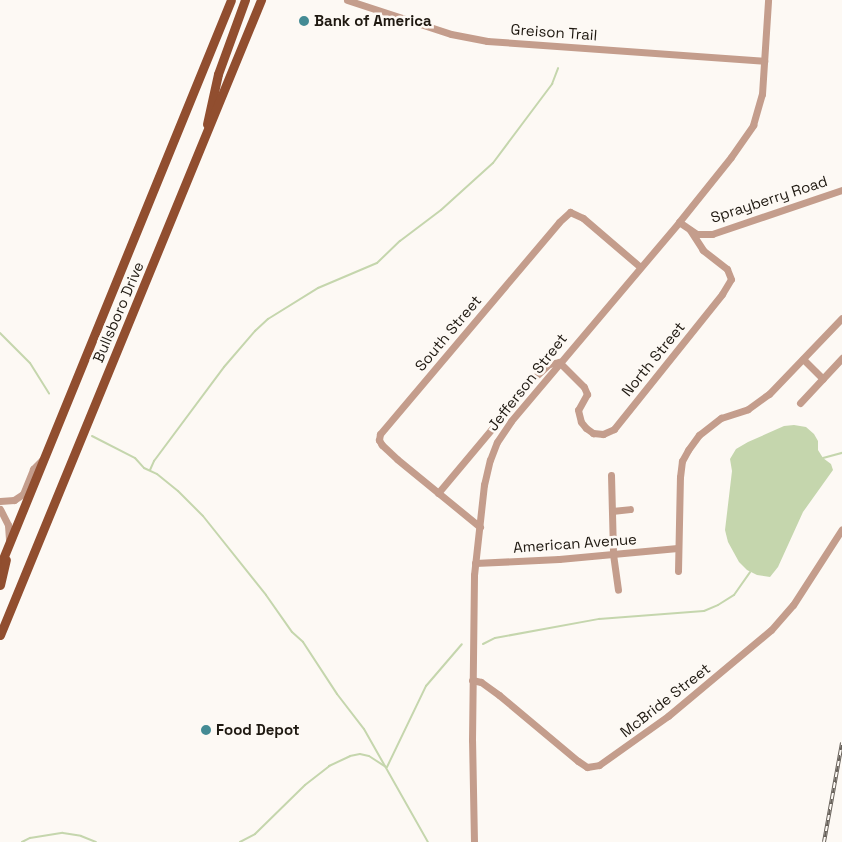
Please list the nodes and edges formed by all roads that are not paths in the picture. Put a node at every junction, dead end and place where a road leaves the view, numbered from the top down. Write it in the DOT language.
graph roads {
  1 [pos="231,0"];
  2 [pos="245,0"];
  3 [pos="261,0"];
  4 [pos="347,0"];
  5 [pos="768,0"];
  6 [pos="764,61"];
  7 [pos="204,141"];
  8 [pos="842,190"];
  9 [pos="679,222"];
  10 [pos="690,230"];
  11 [pos="639,266"];
  12 [pos="842,318"];
  13 [pos="803,358"];
  14 [pos="842,358"];
  15 [pos="559,362"];
  16 [pos="823,379"];
  17 [pos="800,403"];
  18 [pos="45,456"];
  19 [pos="611,475"];
  20 [pos="438,493"];
  21 [pos="0,501"];
  22 [pos="0,509"];
  23 [pos="630,509"];
  24 [pos="612,511"];
  25 [pos="480,527"];
  26 [pos="842,529"];
  27 [pos="10,542"];
  28 [pos="677,548"];
  29 [pos="613,554"];
  30 [pos="475,563"];
  31 [pos="0,566"];
  32 [pos="678,571"];
  33 [pos="0,585"];
  34 [pos="618,590"];
  35 [pos="0,635"];
  36 [pos="472,680"];
  37 [pos="474,842"];
  1 -- 18 [label="main road, Bullsboro Drive"];
  2 -- 7 [label="main road"];
  3 -- 7 [label="main road, Bullsboro Drive"];
  4 -- 6 [label="street, Greison Trail"];
  5 -- 6 [label="street, Jefferson Street"];
  6 -- 9 [label="street, Jefferson Street"];
  7 -- 35 [label="main road, Bullsboro Drive"];
  8 -- 10 [label="street, Sprayberry Road"];
  9 -- 10 [label="street, Sprayberry Road"];
  9 -- 11 [label="street, Jefferson Street"];
  10 -- 15 [label="street, North Street"];
  11 -- 15 [label="street, Jefferson Street"];
  11 -- 20 [label="street, South Street"];
  12 -- 13 [label="street"];
  13 -- 16 [label="street"];
  13 -- 28 [label="street"];
  14 -- 16 [label="street"];
  15 -- 20 [label="street"];
  15 -- 25 [label="street, Jefferson Street"];
  16 -- 17 [label="street"];
  18 -- 21 [label="street"];
  18 -- 27 [label="main road, Bullsboro Drive"];
  19 -- 24 [label="street"];
  20 -- 25 [label="street, South Street"];
  22 -- 27 [label="street"];
  23 -- 24 [label="street"];
  24 -- 29 [label="street"];
  25 -- 30 [label="street, Jefferson Street"];
  26 -- 36 [label="street, McBride Street"];
  27 -- 31 [label="main road, Bullsboro Drive"];
  27 -- 33 [label="main road"];
  28 -- 29 [label="street, American Avenue"];
  28 -- 32 [label="street"];
  29 -- 30 [label="street, American Avenue"];
  29 -- 34 [label="street"];
  30 -- 36 [label="street, Jefferson Street"];
  36 -- 37 [label="street, Jefferson Street"];
}
